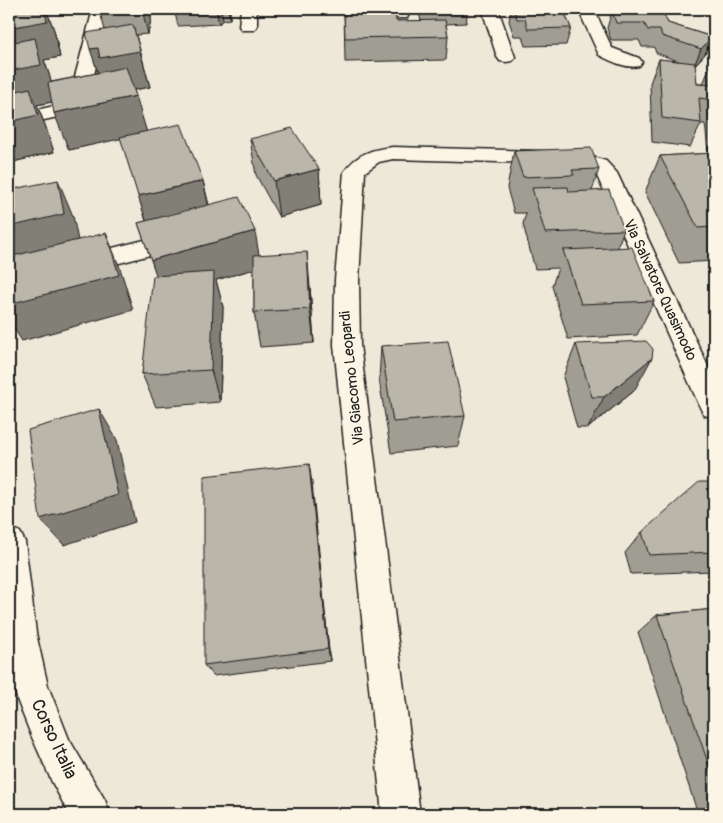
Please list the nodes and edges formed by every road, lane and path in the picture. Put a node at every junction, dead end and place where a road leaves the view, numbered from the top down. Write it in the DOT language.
graph roads {
  1 [pos="249,9"];
  2 [pos="490,9"];
  3 [pos="586,9"];
  4 [pos="100,11"];
  5 [pos="248,26"];
  6 [pos="506,57"];
  7 [pos="633,62"];
  8 [pos="9,122"];
  9 [pos="606,173"];
  10 [pos="209,231"];
  11 [pos="9,283"];
  12 [pos="712,394"];
  13 [pos="9,542"];
  14 [pos="14,630"];
  15 [pos="89,813"];
  16 [pos="401,814"];
  1 -- 5 [label="street"];
  2 -- 6 [label="street"];
  3 -- 7 [label="street"];
  4 -- 8 [label="street"];
  9 -- 12 [label="street, Via Salvatore Quasimodo"];
  9 -- 16 [label="street, Via Giacomo Leopardi"];
  10 -- 11 [label="street"];
  13 -- 14 [label="street, Corso Italia"];
  14 -- 15 [label="street, Corso Italia"];
}
